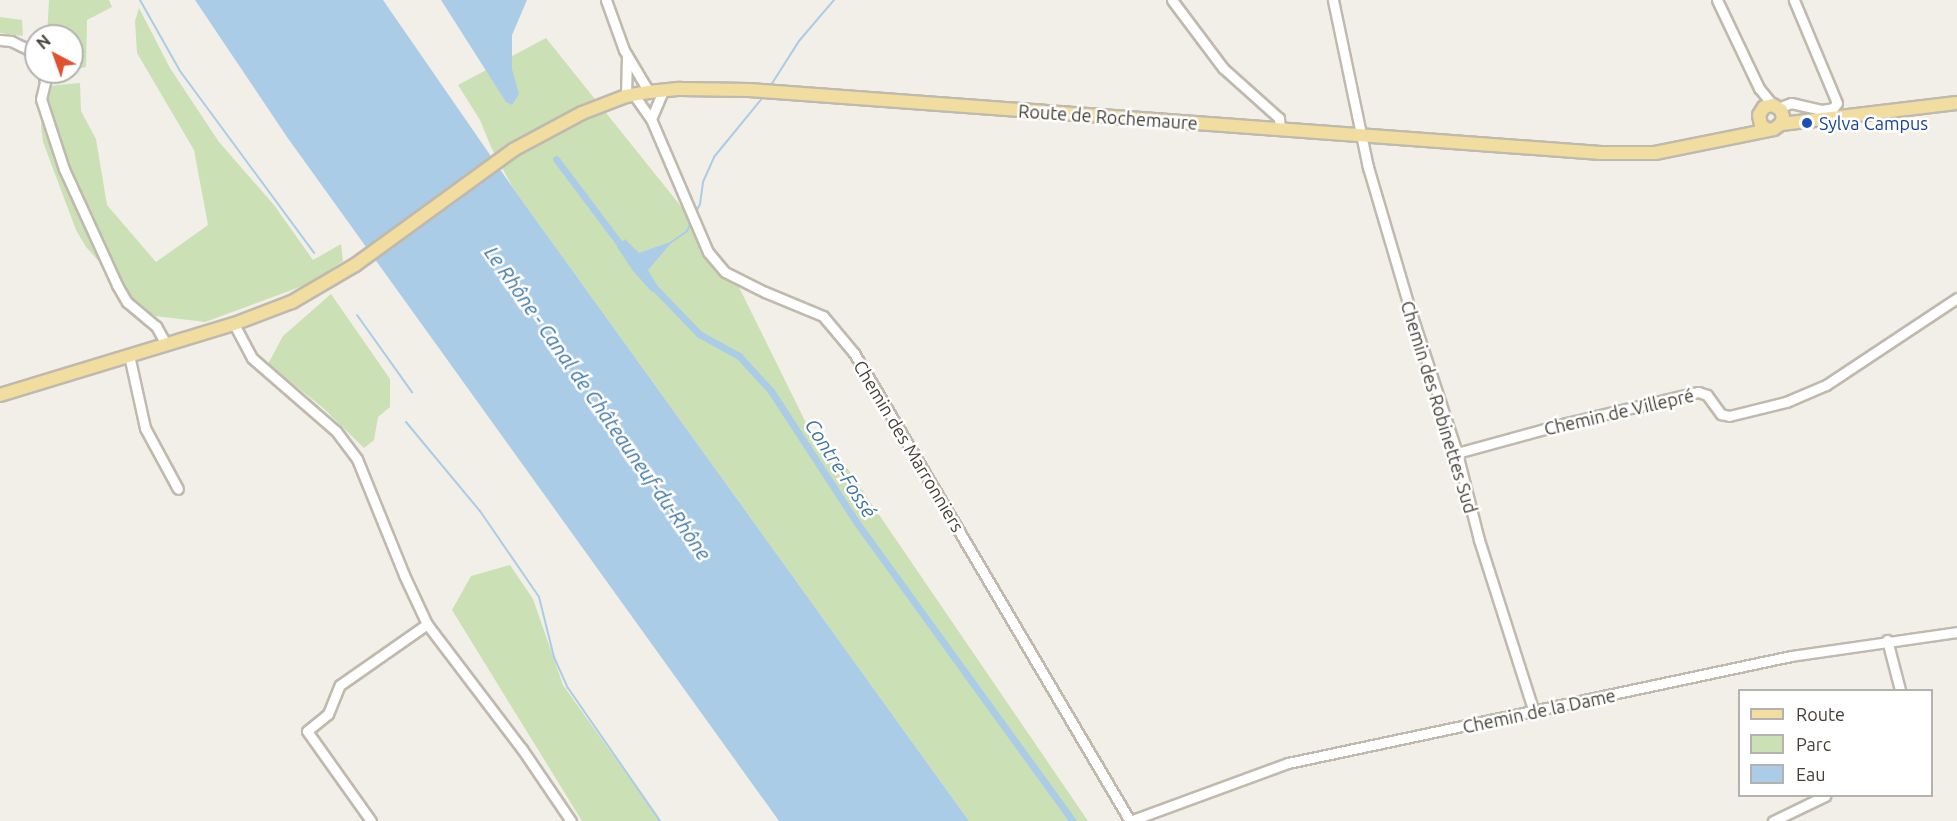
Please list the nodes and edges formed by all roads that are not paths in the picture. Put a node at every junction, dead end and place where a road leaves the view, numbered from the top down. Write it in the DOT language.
graph roads {
  1 [pos="606,0"];
  2 [pos="1172,0"];
  3 [pos="1333,0"];
  4 [pos="1717,0"];
  5 [pos="1794,0"];
  6 [pos="0,40"];
  7 [pos="24,47"];
  8 [pos="627,55"];
  9 [pos="45,84"];
  10 [pos="663,91"];
  11 [pos="649,92"];
  12 [pos="630,95"];
  13 [pos="1957,104"];
  14 [pos="1772,113"];
  15 [pos="651,119"];
  16 [pos="1280,129"];
  17 [pos="1361,135"];
  18 [pos="1715,142"];
  19 [pos="1957,298"];
  20 [pos="234,324"];
  21 [pos="166,344"];
  22 [pos="129,355"];
  23 [pos="0,395"];
  24 [pos="1457,453"];
  25 [pos="178,489"];
  26 [pos="427,624"];
  27 [pos="1957,632"];
  28 [pos="1887,640"];
  29 [pos="1900,689"];
  30 [pos="1534,712"];
  31 [pos="1821,797"];
  32 [pos="370,821"];
  33 [pos="571,821"];
  34 [pos="1130,821"];
  35 [pos="1773,821"];
  1 -- 8 [label="street"];
  2 -- 16 [label="street"];
  3 -- 17 [label="street, Chemin des Robinettes Sud"];
  4 -- 14 [label="street"];
  5 -- 14 [label="street"];
  6 -- 7 [label="street"];
  8 -- 11 [label="street"];
  8 -- 12 [label="street"];
  9 -- 21 [label="street"];
  10 -- 11 [label="main road, Route de Rochemaure"];
  10 -- 15 [label="street"];
  10 -- 16 [label="main road, Route de Rochemaure"];
  11 -- 12 [label="main road, Route de Rochemaure"];
  12 -- 15 [label="street, Chemin des Marronniers"];
  12 -- 20 [label="main road, Route de Rochemaure"];
  13 -- 14 [label="main road"];
  14 -- 18 [label="main road, Route de Rochemaure"];
  14 -- 18 [label="main road, Route de Rochemaure"];
  15 -- 34 [label="street, Chemin des Marronniers"];
  16 -- 17 [label="main road, Route de Rochemaure"];
  17 -- 18 [label="main road, Route de Rochemaure"];
  17 -- 24 [label="street, Chemin des Robinettes Sud"];
  19 -- 24 [label="street, Chemin de Villepré"];
  20 -- 21 [label="main road, Route de Rochemaure"];
  20 -- 26 [label="street"];
  21 -- 22 [label="main road, Route de Rochemaure"];
  22 -- 23 [label="main road, Route de Rochemaure"];
  22 -- 25 [label="street"];
  24 -- 30 [label="street, Chemin des Robinettes Sud"];
  26 -- 32 [label="street"];
  26 -- 33 [label="street"];
  27 -- 28 [label="street, Chemin de la Dame"];
  28 -- 29 [label="street"];
  28 -- 30 [label="street, Chemin de la Dame"];
  30 -- 34 [label="street, Chemin de la Dame"];
  31 -- 35 [label="street"];
}
